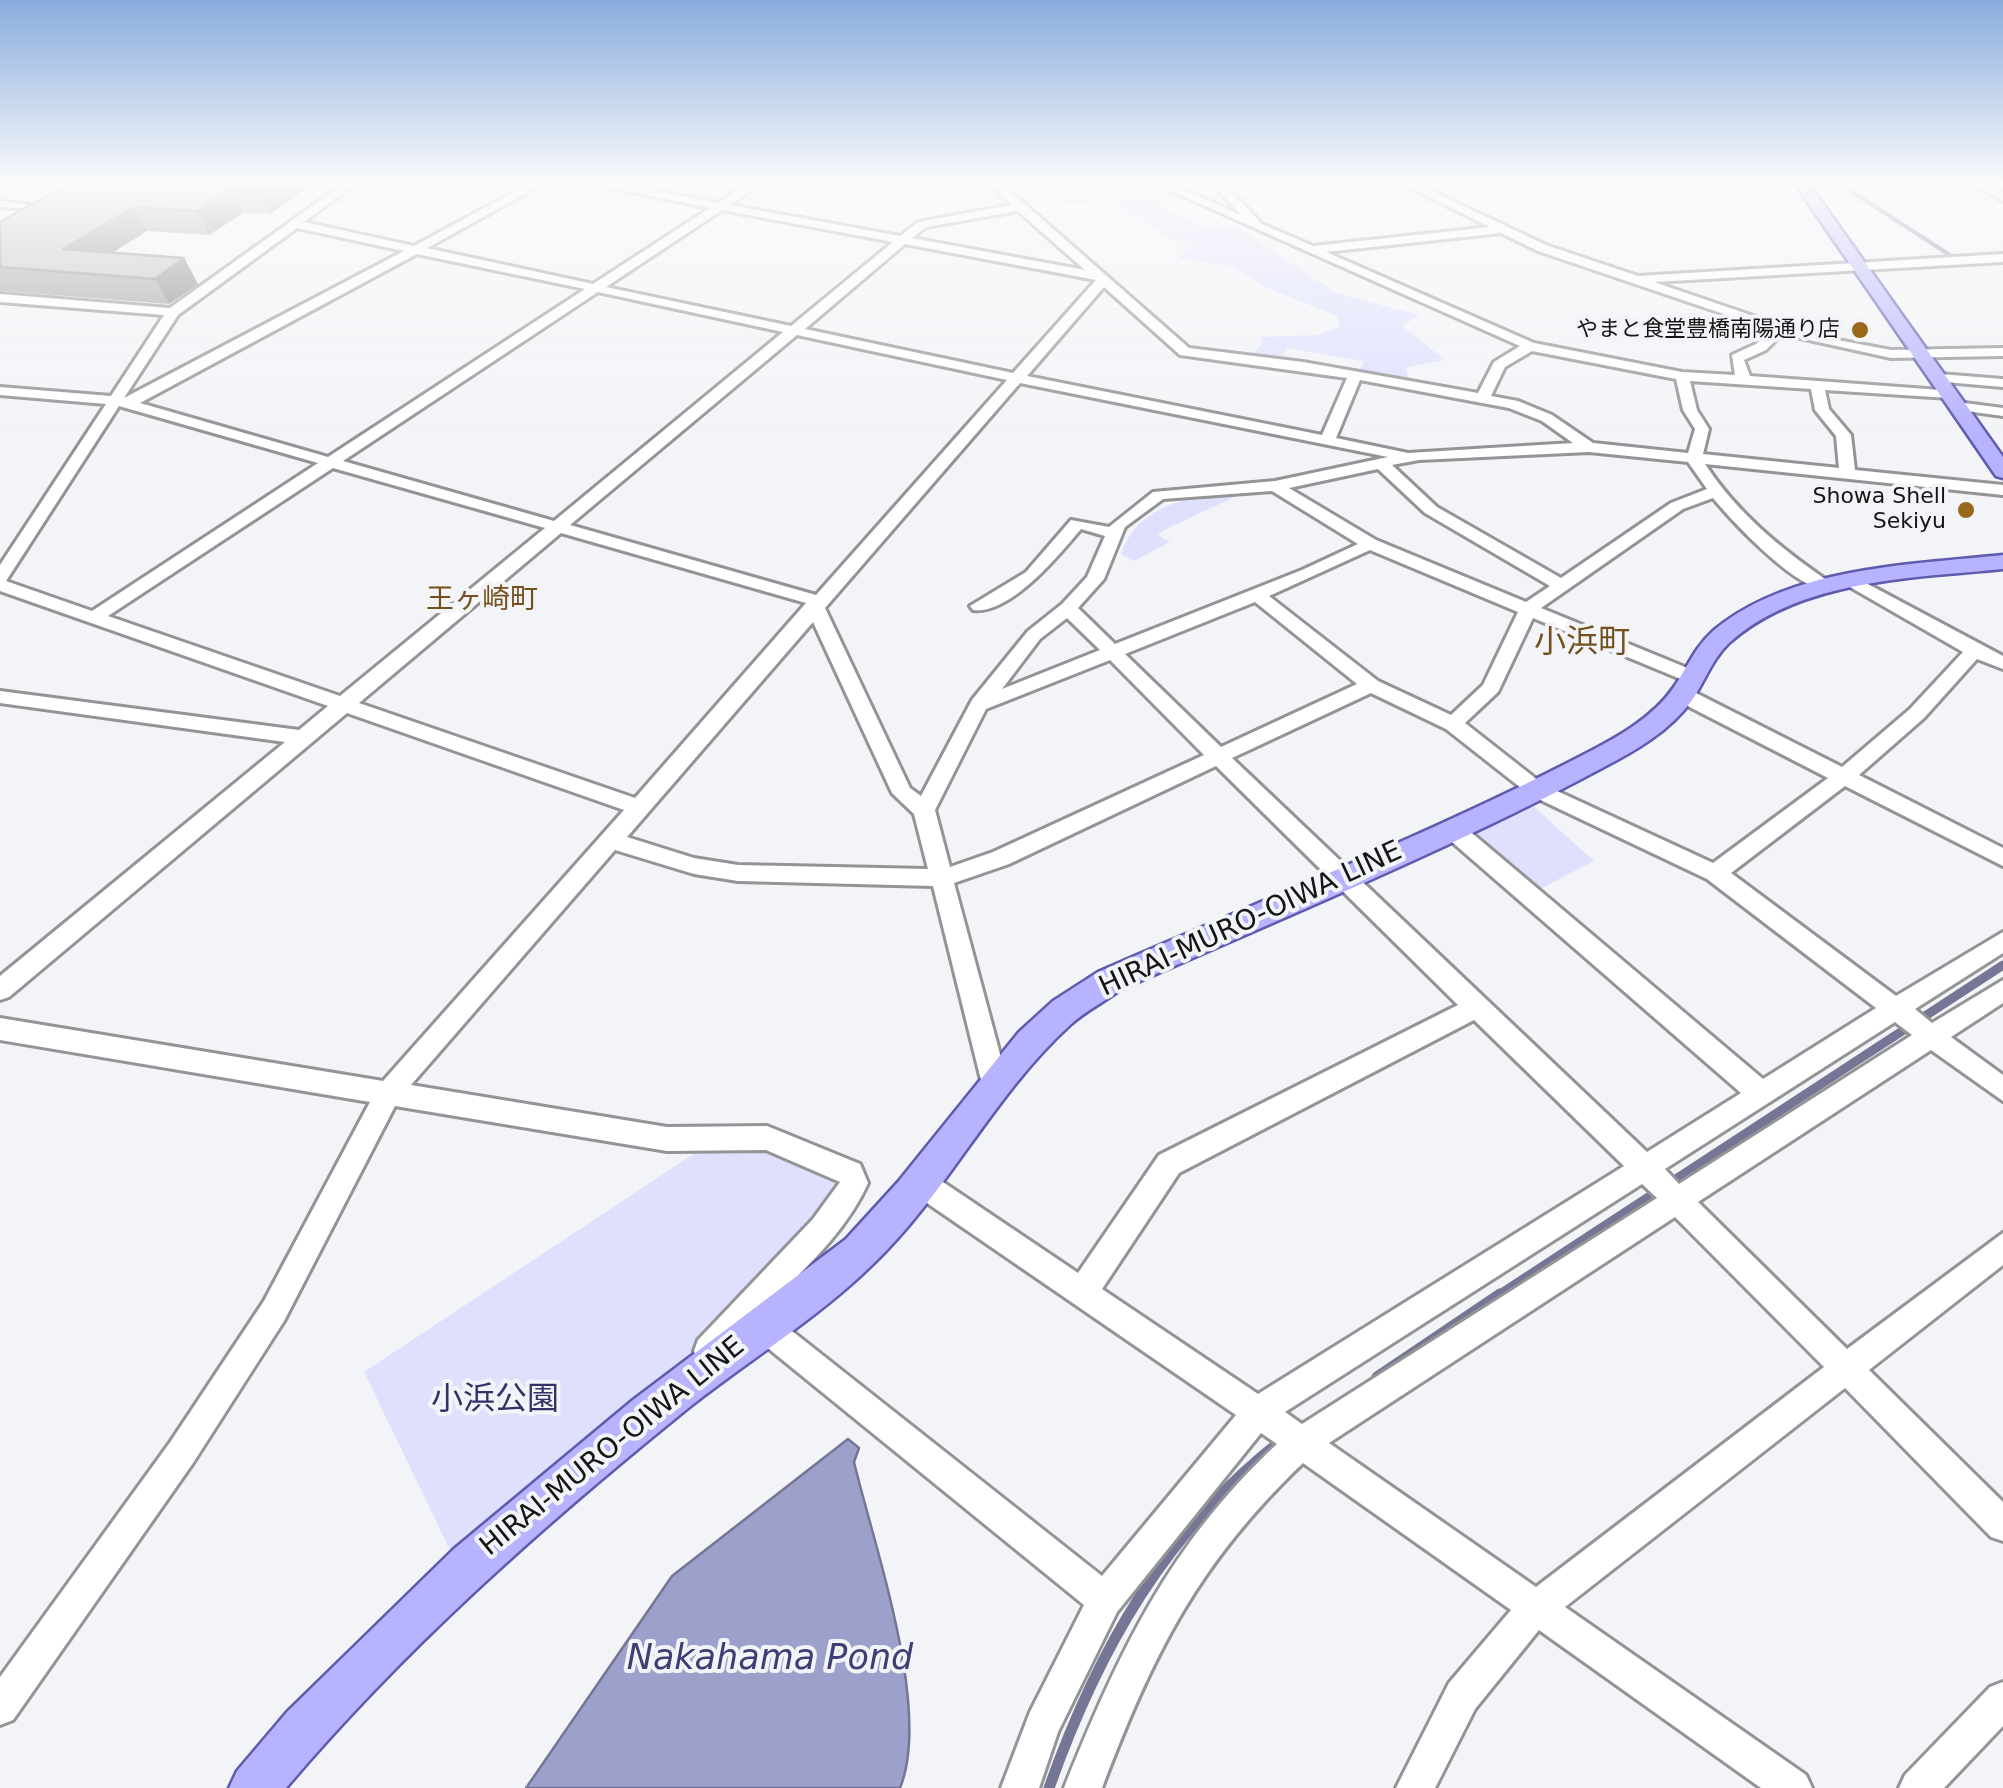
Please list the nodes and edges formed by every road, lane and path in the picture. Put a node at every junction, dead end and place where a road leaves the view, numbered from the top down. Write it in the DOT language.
graph roads {
  1 [pos="234,267"];
  2 [pos="383,267"];
  3 [pos="501,267"];
  4 [pos="626,267"];
  5 [pos="869,267"];
  6 [pos="1045,267"];
  7 [pos="1087,267"];
  8 [pos="1351,267"];
  9 [pos="1594,267"];
  10 [pos="1837,267"];
  11 [pos="1862,267"];
  12 [pos="1099,278"];
  13 [pos="1630,280"];
  14 [pos="596,287"];
  15 [pos="0,298"];
  16 [pos="173,312"];
  17 [pos="1780,329"];
  18 [pos="793,330"];
  19 [pos="1530,346"];
  20 [pos="2003,352"];
  21 [pos="1920,353"];
  22 [pos="1682,376"];
  23 [pos="1354,377"];
  24 [pos="1015,378"];
  25 [pos="1743,378"];
  26 [pos="2003,383"];
  27 [pos="1818,388"];
  28 [pos="0,392"];
  29 [pos="1948,392"];
  30 [pos="1482,399"];
  31 [pos="123,403"];
  32 [pos="2003,412"];
  33 [pos="1327,442"];
  34 [pos="1589,447"];
  35 [pos="1419,455"];
  36 [pos="1694,459"];
  37 [pos="329,460"];
  38 [pos="1384,465"];
  39 [pos="2003,472"];
  40 [pos="1848,474"];
  41 [pos="1275,486"];
  42 [pos="2003,490"];
  43 [pos="1714,492"];
  44 [pos="558,524"];
  45 [pos="1112,533"];
  46 [pos="1370,544"];
  47 [pos="2003,562"];
  48 [pos="0,581"];
  49 [pos="1836,582"];
  50 [pos="1560,585"];
  51 [pos="1254,593"];
  52 [pos="816,602"];
  53 [pos="979,606"];
  54 [pos="1068,608"];
  55 [pos="1529,608"];
  56 [pos="96,616"];
  57 [pos="1112,650"];
  58 [pos="1974,651"];
  59 [pos="2003,663"];
  60 [pos="1686,685"];
  61 [pos="1372,686"];
  62 [pos="0,697"];
  63 [pos="342,704"];
  64 [pos="978,705"];
  65 [pos="1453,724"];
  66 [pos="302,737"];
  67 [pos="1220,755"];
  68 [pos="1840,778"];
  69 [pos="1537,790"];
  70 [pos="637,806"];
  71 [pos="924,810"];
  72 [pos="1452,829"];
  73 [pos="608,839"];
  74 [pos="2003,858"];
  75 [pos="1715,873"];
  76 [pos="1340,877"];
  77 [pos="944,878"];
  78 [pos="2003,941"];
  79 [pos="0,990"];
  80 [pos="2003,990"];
  81 [pos="1477,1007"];
  82 [pos="1897,1009"];
  83 [pos="0,1029"];
  84 [pos="1932,1036"];
  85 [pos="995,1084"];
  86 [pos="2003,1090"];
  87 [pos="389,1092"];
  88 [pos="1760,1092"];
  89 [pos="1644,1168"];
  90 [pos="921,1183"];
  91 [pos="1677,1203"];
  92 [pos="2003,1247"];
  93 [pos="1083,1291"];
  94 [pos="764,1326"];
  95 [pos="710,1364"];
  96 [pos="1846,1369"];
  97 [pos="1258,1412"];
  98 [pos="1301,1443"];
  99 [pos="2003,1526"];
  100 [pos="1104,1600"];
  101 [pos="1534,1610"];
  102 [pos="2003,1700"];
  103 [pos="0,1707"];
  104 [pos="254,1788"];
  105 [pos="1020,1788"];
  106 [pos="1083,1788"];
  107 [pos="1415,1788"];
  108 [pos="1792,1788"];
  109 [pos="1918,1788"];
  1 -- 16 [label="street"];
  2 -- 31 [label="street"];
  3 -- 14 [label="street"];
  4 -- 14 [label="street"];
  5 -- 18 [label="street"];
  6 -- 12 [label="street"];
  7 -- 12 [label="street"];
  8 -- 19 [label="street"];
  9 -- 13 [label="street"];
  10 -- 13 [label="street"];
  11 -- 21 [label="main road"];
  12 -- 23 [label="street"];
  12 -- 24 [label="street"];
  13 -- 17 [label="street"];
  14 -- 18 [label="street"];
  14 -- 37 [label="street"];
  15 -- 16 [label="street"];
  16 -- 31 [label="street"];
  17 -- 21 [label="street"];
  17 -- 25 [label="street"];
  18 -- 24 [label="street"];
  18 -- 44 [label="street"];
  19 -- 22 [label="street"];
  19 -- 30 [label="street"];
  20 -- 21 [label="street"];
  21 -- 29 [label="main road"];
  22 -- 25 [label="street"];
  22 -- 36 [label="street"];
  23 -- 30 [label="street"];
  23 -- 33 [label="street"];
  24 -- 33 [label="street"];
  24 -- 52 [label="street"];
  25 -- 27 [label="street"];
  26 -- 29 [label="street"];
  27 -- 29 [label="street"];
  27 -- 40 [label="street"];
  28 -- 31 [label="street"];
  29 -- 32 [label="street"];
  29 -- 39 [label="main road"];
  30 -- 34 [label="street"];
  31 -- 37 [label="street"];
  31 -- 48 [label="street"];
  33 -- 35 [label="street"];
  34 -- 35 [label="street"];
  34 -- 36 [label="street"];
  35 -- 38 [label="street"];
  36 -- 40 [label="street"];
  36 -- 43 [label="street"];
  37 -- 44 [label="street"];
  37 -- 56 [label="street"];
  38 -- 41 [label="street"];
  38 -- 50 [label="street"];
  40 -- 42 [label="street"];
  41 -- 45 [label="street"];
  41 -- 46 [label="street"];
  43 -- 49 [label="street"];
  43 -- 50 [label="street"];
  44 -- 52 [label="street"];
  44 -- 63 [label="street"];
  45 -- 53 [label="street"];
  45 -- 54 [label="street"];
  46 -- 51 [label="street"];
  46 -- 55 [label="street"];
  47 -- 49 [label="main road, HIRAI-MURO-OIWA LINE"];
  48 -- 56 [label="street"];
  49 -- 58 [label="street"];
  49 -- 60 [label="main road, HIRAI-MURO-OIWA LINE"];
  50 -- 55 [label="street"];
  51 -- 57 [label="street"];
  51 -- 61 [label="street"];
  52 -- 70 [label="street"];
  52 -- 71 [label="street"];
  54 -- 57 [label="street"];
  54 -- 64 [label="street"];
  55 -- 60 [label="street"];
  55 -- 65 [label="street"];
  56 -- 63 [label="street"];
  57 -- 64 [label="street"];
  57 -- 67 [label="street"];
  58 -- 59 [label="street"];
  58 -- 68 [label="street"];
  60 -- 68 [label="street"];
  60 -- 69 [label="main road, HIRAI-MURO-OIWA LINE"];
  61 -- 65 [label="street"];
  61 -- 67 [label="street"];
  62 -- 66 [label="street"];
  63 -- 66 [label="street"];
  63 -- 70 [label="street"];
  64 -- 71 [label="street"];
  65 -- 69 [label="street"];
  66 -- 79 [label="street"];
  67 -- 76 [label="street"];
  67 -- 77 [label="street"];
  68 -- 74 [label="street"];
  68 -- 75 [label="street"];
  69 -- 72 [label="main road, HIRAI-MURO-OIWA LINE"];
  69 -- 75 [label="street"];
  70 -- 73 [label="street"];
  71 -- 77 [label="street"];
  72 -- 76 [label="main road, HIRAI-MURO-OIWA LINE"];
  72 -- 88 [label="street"];
  73 -- 77 [label="street"];
  73 -- 87 [label="street"];
  75 -- 82 [label="street"];
  76 -- 81 [label="street"];
  76 -- 85 [label="main road, HIRAI-MURO-OIWA LINE"];
  77 -- 85 [label="street"];
  78 -- 82 [label="street"];
  80 -- 84 [label="street"];
  81 -- 89 [label="street"];
  81 -- 93 [label="street"];
  82 -- 84 [label="street"];
  82 -- 88 [label="street"];
  83 -- 87 [label="street"];
  84 -- 86 [label="street"];
  84 -- 91 [label="street"];
  85 -- 90 [label="main road, HIRAI-MURO-OIWA LINE"];
  87 -- 95 [label="street"];
  87 -- 103 [label="street"];
  88 -- 89 [label="street"];
  89 -- 91 [label="street"];
  89 -- 97 [label="street"];
  90 -- 93 [label="street"];
  90 -- 94 [label="main road, HIRAI-MURO-OIWA LINE"];
  91 -- 96 [label="street"];
  91 -- 98 [label="street"];
  92 -- 96 [label="street"];
  93 -- 97 [label="street"];
  94 -- 95 [label="main road, HIRAI-MURO-OIWA LINE"];
  94 -- 100 [label="street"];
  95 -- 104 [label="main road, HIRAI-MURO-OIWA LINE"];
  96 -- 99 [label="street"];
  96 -- 101 [label="street"];
  97 -- 98 [label="street"];
  97 -- 100 [label="street"];
  98 -- 101 [label="street"];
  98 -- 106 [label="street"];
  100 -- 105 [label="street"];
  101 -- 107 [label="street"];
  101 -- 108 [label="street"];
  102 -- 109 [label="street"];
}
